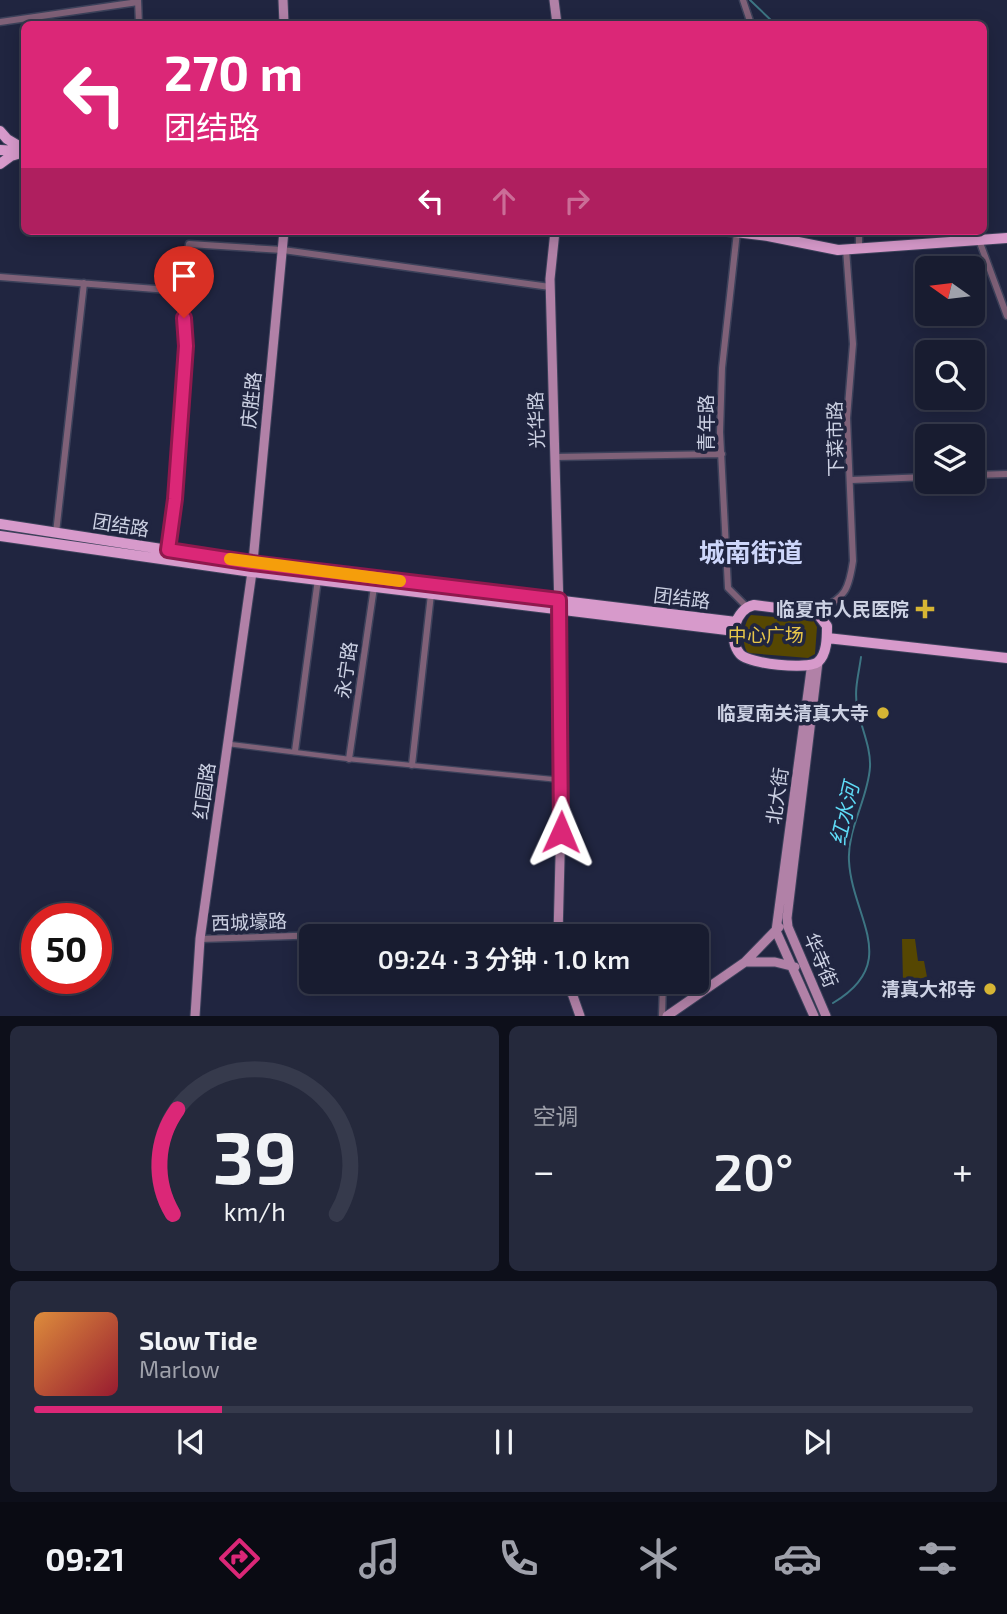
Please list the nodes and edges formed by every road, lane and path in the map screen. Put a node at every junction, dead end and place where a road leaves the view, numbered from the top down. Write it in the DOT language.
graph roads {
  1 [pos="282,0"];
  2 [pos="554,0"];
  3 [pos="743,0"];
  4 [pos="138,1"];
  5 [pos="139,21"];
  6 [pos="284,21"];
  7 [pos="558,21"];
  8 [pos="750,21"];
  9 [pos="0,22"];
  10 [pos="0,131"];
  11 [pos="21,149"];
  12 [pos="0,150"];
  13 [pos="21,151"];
  14 [pos="21,152"];
  15 [pos="0,164"];
  16 [pos="285,235"];
  17 [pos="555,235"];
  18 [pos="732,235"];
  19 [pos="787,235"];
  20 [pos="859,235"];
  21 [pos="1007,238"];
  22 [pos="979,240"];
  23 [pos="859,248"];
  24 [pos="846,249"];
  25 [pos="283,250"];
  26 [pos="0,277"];
  27 [pos="84,284"];
  28 [pos="550,287"];
  29 [pos="182,290"];
  30 [pos="1007,316"];
  31 [pos="722,454"];
  32 [pos="555,457"];
  33 [pos="1007,474"];
  34 [pos="985,475"];
  35 [pos="915,478"];
  36 [pos="851,480"];
  37 [pos="0,524"];
  38 [pos="56,533"];
  39 [pos="0,536"];
  40 [pos="168,555"];
  41 [pos="252,567"];
  42 [pos="318,579"];
  43 [pos="374,587"];
  44 [pos="431,594"];
  45 [pos="559,604"];
  46 [pos="747,607"];
  47 [pos="817,613"];
  48 [pos="736,627"];
  49 [pos="827,635"];
  50 [pos="1007,652"];
  51 [pos="1007,658"];
  52 [pos="815,663"];
  53 [pos="228,744"];
  54 [pos="295,751"];
  55 [pos="349,759"];
  56 [pos="412,765"];
  57 [pos="562,780"];
  58 [pos="787,918"];
  59 [pos="558,924"];
  60 [pos="776,931"];
  61 [pos="299,936"];
  62 [pos="200,939"];
  63 [pos="745,962"];
  64 [pos="793,967"];
  65 [pos="805,968"];
  66 [pos="572,994"];
  67 [pos="664,994"];
  68 [pos="195,1016"];
  69 [pos="580,1016"];
  70 [pos="665,1016"];
  71 [pos="814,1016"];
  72 [pos="826,1016"];
  1 -- 6 [label="main road"];
  2 -- 7 [label="main road"];
  3 -- 8 [label="street"];
  4 -- 5 [label="street"];
  4 -- 9 [label="street"];
  10 -- 11 [label="main road"];
  12 -- 13 [label="main road"];
  14 -- 15 [label="main road"];
  16 -- 25 [label="main road, 庆胜路"];
  17 -- 28 [label="main road, 光华路"];
  18 -- 31 [label="street, 青年路"];
  19 -- 24 [label="main road"];
  20 -- 23 [label="street"];
  21 -- 22 [label="main road"];
  22 -- 23 [label="main road"];
  22 -- 30 [label="street"];
  23 -- 24 [label="main road"];
  24 -- 36 [label="street, 下菜市路"];
  25 -- 28 [label="street"];
  25 -- 29 [label="street"];
  25 -- 41 [label="main road, 庆胜路"];
  26 -- 27 [label="street"];
  27 -- 29 [label="street"];
  27 -- 38 [label="street"];
  28 -- 32 [label="main road, 光华路"];
  29 -- 40 [label="street"];
  31 -- 32 [label="street"];
  31 -- 46 [label="street, 青年路"];
  32 -- 45 [label="main road, 光华路"];
  33 -- 34 [label="street"];
  35 -- 36 [label="street"];
  36 -- 47 [label="street, 下菜市路"];
  37 -- 38 [label="main road, 团结路"];
  38 -- 40 [label="main road, 团结路"];
  39 -- 40 [label="main road, 团结路"];
  40 -- 41 [label="main road, 团结路"];
  41 -- 42 [label="main road, 团结路"];
  41 -- 45 [label="main road, 团结路"];
  41 -- 53 [label="main road, 红园路"];
  42 -- 43 [label="main road, 团结路"];
  42 -- 54 [label="street"];
  43 -- 44 [label="main road, 团结路"];
  43 -- 55 [label="street, 永宁路"];
  44 -- 45 [label="main road, 团结路"];
  44 -- 56 [label="street"];
  45 -- 48 [label="main road, 团结路"];
  45 -- 57 [label="main road, 光华路"];
  46 -- 47 [label="main road"];
  46 -- 48 [label="main road"];
  47 -- 49 [label="main road"];
  48 -- 52 [label="main road"];
  49 -- 50 [label="main road"];
  49 -- 51 [label="main road"];
  49 -- 52 [label="main road"];
  52 -- 58 [label="main road, 北大街"];
  52 -- 60 [label="main road, 北大街"];
  53 -- 54 [label="street"];
  53 -- 62 [label="main road, 红园路"];
  54 -- 55 [label="street"];
  55 -- 56 [label="street"];
  56 -- 57 [label="street"];
  57 -- 59 [label="main road, 光华路"];
  58 -- 60 [label="main road"];
  58 -- 65 [label="main road, 华寺街"];
  60 -- 63 [label="main road"];
  60 -- 64 [label="main road, 华寺街"];
  61 -- 62 [label="street, 西城壕路"];
  62 -- 68 [label="main road, 红园路"];
  63 -- 64 [label="main road"];
  63 -- 70 [label="main road"];
  64 -- 65 [label="main road"];
  64 -- 71 [label="main road, 华寺街"];
  65 -- 72 [label="main road, 华寺街"];
  66 -- 69 [label="main road"];
  67 -- 70 [label="street"];
}
